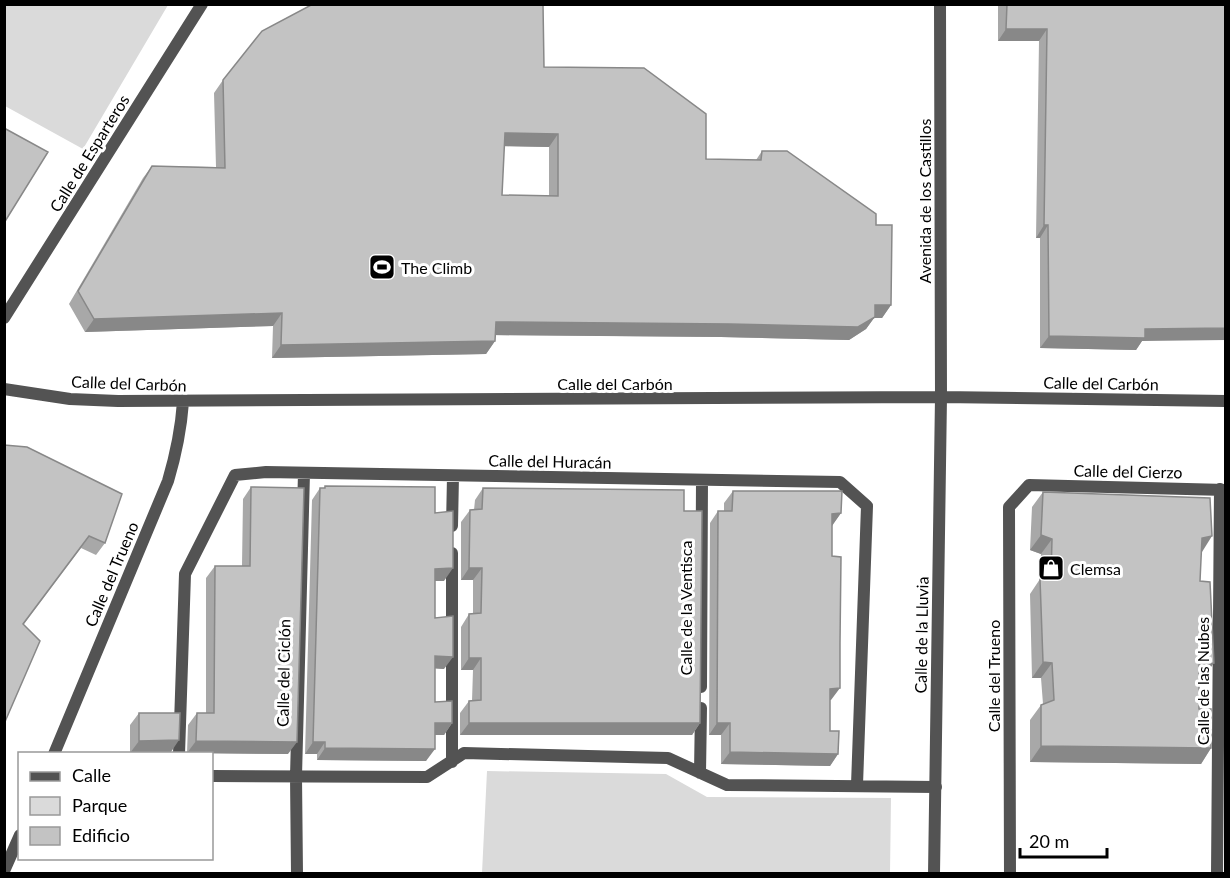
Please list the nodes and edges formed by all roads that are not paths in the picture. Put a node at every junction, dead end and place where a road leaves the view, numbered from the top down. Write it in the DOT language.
graph roads {
  1 [pos="202,4"];
  2 [pos="940,4"];
  3 [pos="4,318"];
  4 [pos="4,389"];
  5 [pos="941,398"];
  6 [pos="1226,401"];
  7 [pos="183,402"];
  8 [pos="304,473"];
  9 [pos="453,476"];
  10 [pos="702,480"];
  11 [pos="1029,485"];
  12 [pos="1222,490"];
  13 [pos="54,752"];
  14 [pos="179,752"];
  15 [pos="452,762"];
  16 [pos="700,773"];
  17 [pos="213,776"];
  18 [pos="297,776"];
  19 [pos="857,785"];
  20 [pos="936,787"];
  21 [pos="18,839"];
  22 [pos="4,870"];
  23 [pos="297,873"];
  24 [pos="934,873"];
  25 [pos="1010,873"];
  26 [pos="1217,873"];
  1 -- 3 [label="street, Calle de Esparteros"];
  2 -- 5 [label="street, Avenida de los Castillos"];
  4 -- 7 [label="street, Calle del Carbón"];
  5 -- 6 [label="street, Calle del Carbón"];
  5 -- 7 [label="street, Calle del Carbón"];
  5 -- 20 [label="street, Calle de la Lluvia"];
  7 -- 13 [label="street, Calle del Trueno"];
  8 -- 9 [label="street, Calle del Huracán"];
  8 -- 14 [label="street, Calle del Huracán"];
  8 -- 18 [label="street, Calle del Ciclón"];
  9 -- 10 [label="street, Calle del Huracán"];
  9 -- 15 [label="street"];
  10 -- 16 [label="street, Calle de la Ventisca"];
  10 -- 19 [label="street, Calle del Huracán"];
  11 -- 12 [label="street, Calle del Cierzo"];
  11 -- 25 [label="street, Calle del Trueno"];
  12 -- 26 [label="street, Calle de las Nubes"];
  15 -- 16 [label="street"];
  15 -- 18 [label="street"];
  16 -- 19 [label="street"];
  17 -- 18 [label="street"];
  18 -- 23 [label="street, Calle del Ciclón"];
  19 -- 20 [label="street"];
  20 -- 24 [label="street, Calle de la Lluvia"];
  21 -- 22 [label="street"];
}
